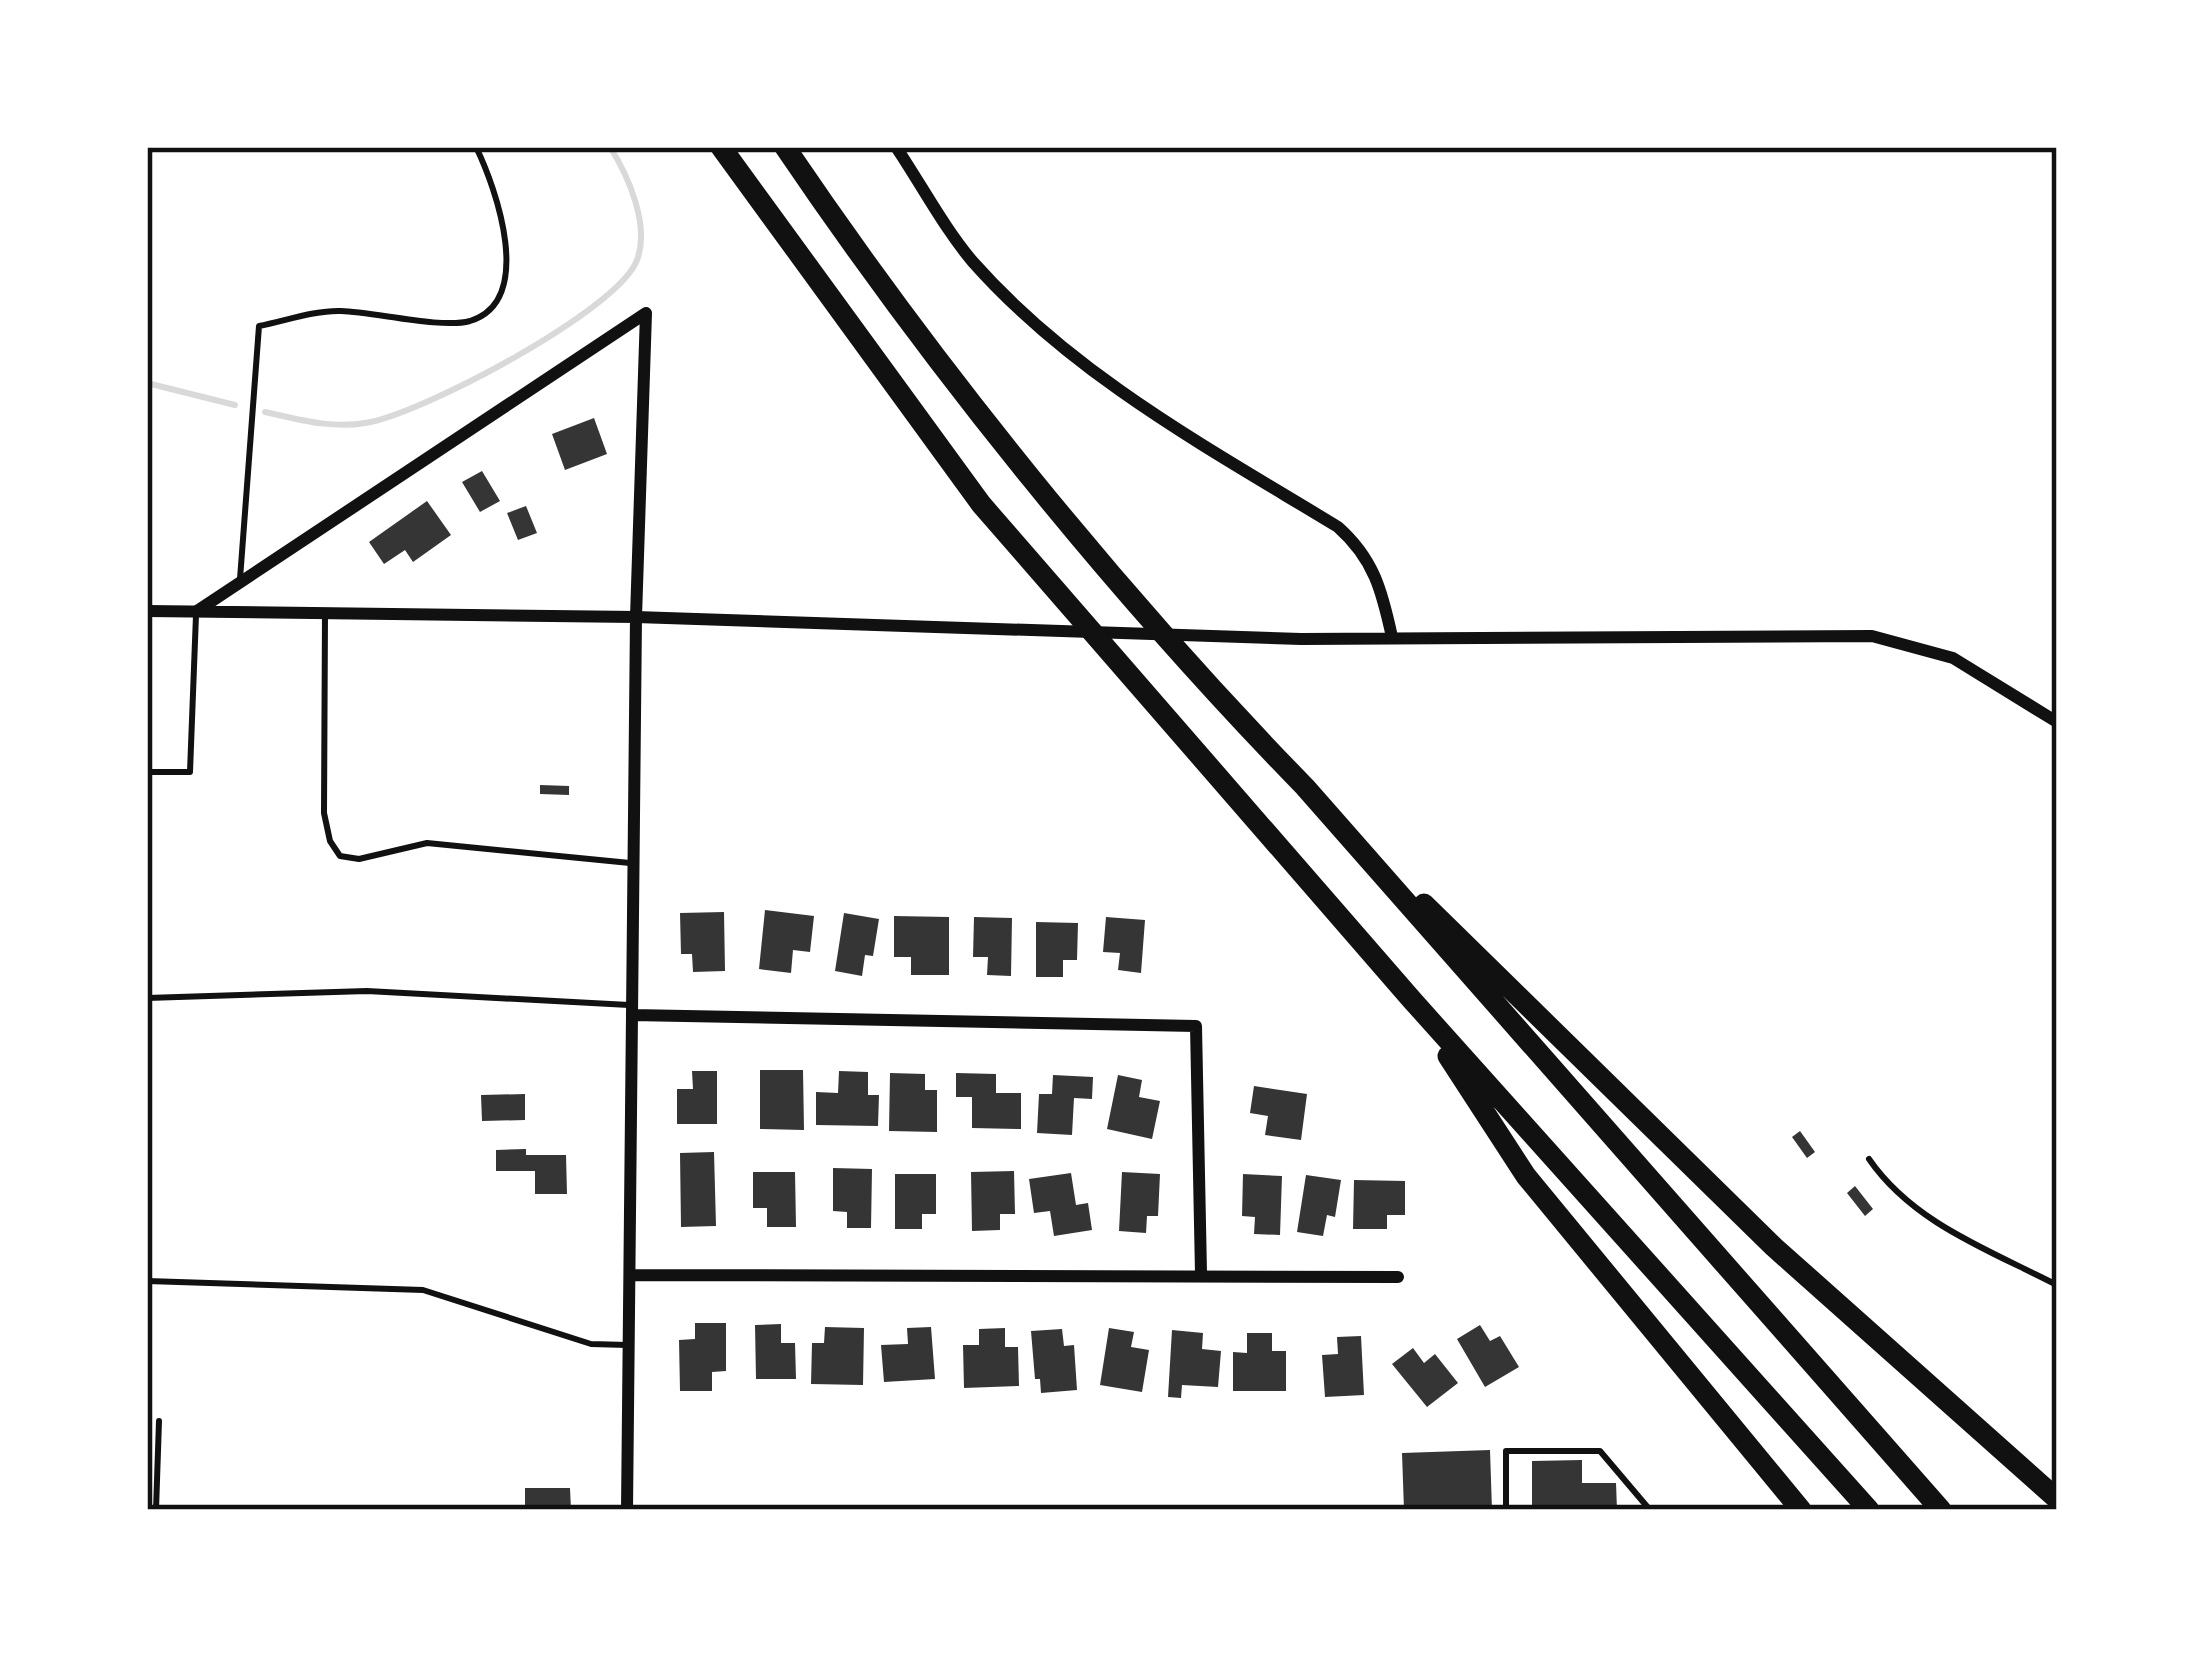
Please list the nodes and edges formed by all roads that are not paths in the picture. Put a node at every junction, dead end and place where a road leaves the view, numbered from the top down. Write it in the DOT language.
graph roads {
  1 [pos="476,147"];
  2 [pos="721,147"];
  3 [pos="785,147"];
  4 [pos="896,147"];
  5 [pos="240,583"];
  6 [pos="147,611"];
  7 [pos="196,612"];
  8 [pos="326,612"];
  9 [pos="636,617"];
  10 [pos="1392,637"];
  11 [pos="2057,722"];
  12 [pos="147,772"];
  13 [pos="1305,787"];
  14 [pos="634,863"];
  15 [pos="147,998"];
  16 [pos="1412,1000"];
  17 [pos="632,1010"];
  18 [pos="1869,1159"];
  19 [pos="1201,1273"];
  20 [pos="634,1275"];
  21 [pos="1398,1277"];
  22 [pos="147,1281"];
  23 [pos="2057,1285"];
  24 [pos="632,1346"];
  25 [pos="159,1421"];
  26 [pos="2057,1499"];
  27 [pos="156,1510"];
  28 [pos="627,1510"];
  29 [pos="1506,1510"];
  30 [pos="1650,1510"];
  31 [pos="1801,1510"];
  32 [pos="1869,1510"];
  33 [pos="1941,1510"];
  1 -- 5 [label="lane"];
  2 -- 16 [label="highway"];
  3 -- 13 [label="highway"];
  4 -- 10 [label="street"];
  5 -- 7 [label="street"];
  5 -- 9 [label="street"];
  6 -- 7 [label="street"];
  7 -- 8 [label="street"];
  7 -- 12 [label="lane"];
  8 -- 9 [label="street"];
  8 -- 14 [label="lane"];
  9 -- 10 [label="street"];
  9 -- 14 [label="street"];
  10 -- 11 [label="street"];
  13 -- 26 [label="highway"];
  13 -- 33 [label="highway"];
  14 -- 17 [label="street"];
  15 -- 17 [label="lane"];
  16 -- 31 [label="highway"];
  16 -- 32 [label="highway"];
  17 -- 19 [label="street"];
  17 -- 20 [label="street"];
  18 -- 23 [label="lane"];
  19 -- 20 [label="street"];
  19 -- 21 [label="street"];
  20 -- 24 [label="street"];
  22 -- 24 [label="lane"];
  24 -- 28 [label="street"];
  25 -- 27 [label="lane"];
  29 -- 30 [label="lane"];
}
